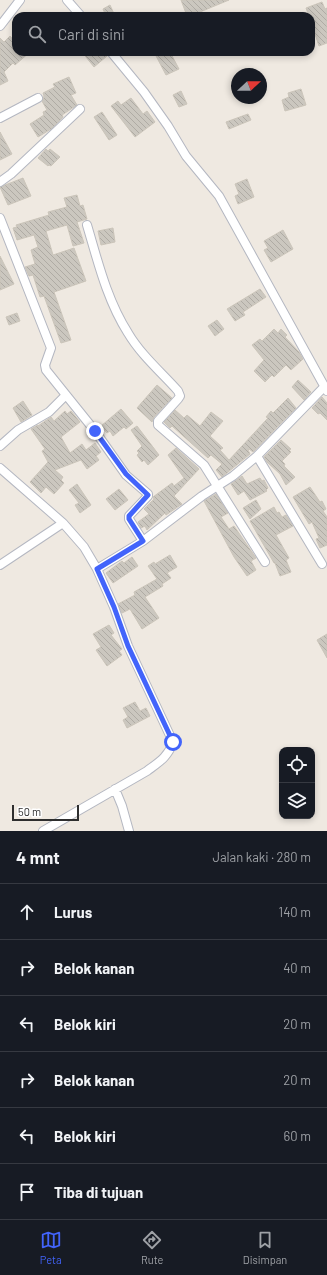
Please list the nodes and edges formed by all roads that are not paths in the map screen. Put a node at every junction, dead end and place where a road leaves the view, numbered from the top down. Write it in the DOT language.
graph roads {
  1 [pos="20,0"];
  2 [pos="67,0"];
  3 [pos="78,12"];
  4 [pos="0,26"];
  5 [pos="114,56"];
  6 [pos="38,98"];
  7 [pos="80,109"];
  8 [pos="0,118"];
  9 [pos="0,182"];
  10 [pos="0,218"];
  11 [pos="87,224"];
  12 [pos="326,389"];
  13 [pos="66,395"];
  14 [pos="0,446"];
  15 [pos="257,456"];
  16 [pos="0,468"];
  17 [pos="217,486"];
  18 [pos="63,524"];
  19 [pos="143,541"];
  20 [pos="265,562"];
  21 [pos="322,564"];
  22 [pos="0,565"];
  23 [pos="97,569"];
  24 [pos="115,789"];
  25 [pos="43,831"];
  26 [pos="129,831"];
  1 -- 4 [label="street"];
  2 -- 3 [label="street"];
  5 -- 12 [label="street"];
  6 -- 8 [label="street"];
  7 -- 9 [label="street"];
  10 -- 13 [label="street"];
  11 -- 17 [label="street"];
  12 -- 15 [label="street"];
  13 -- 14 [label="street"];
  13 -- 19 [label="street"];
  15 -- 17 [label="street"];
  15 -- 21 [label="street"];
  16 -- 18 [label="street"];
  17 -- 19 [label="street"];
  17 -- 20 [label="street"];
  18 -- 22 [label="street"];
  18 -- 23 [label="street"];
  19 -- 23 [label="street"];
  23 -- 24 [label="street"];
  24 -- 25 [label="street"];
  24 -- 26 [label="street"];
}
